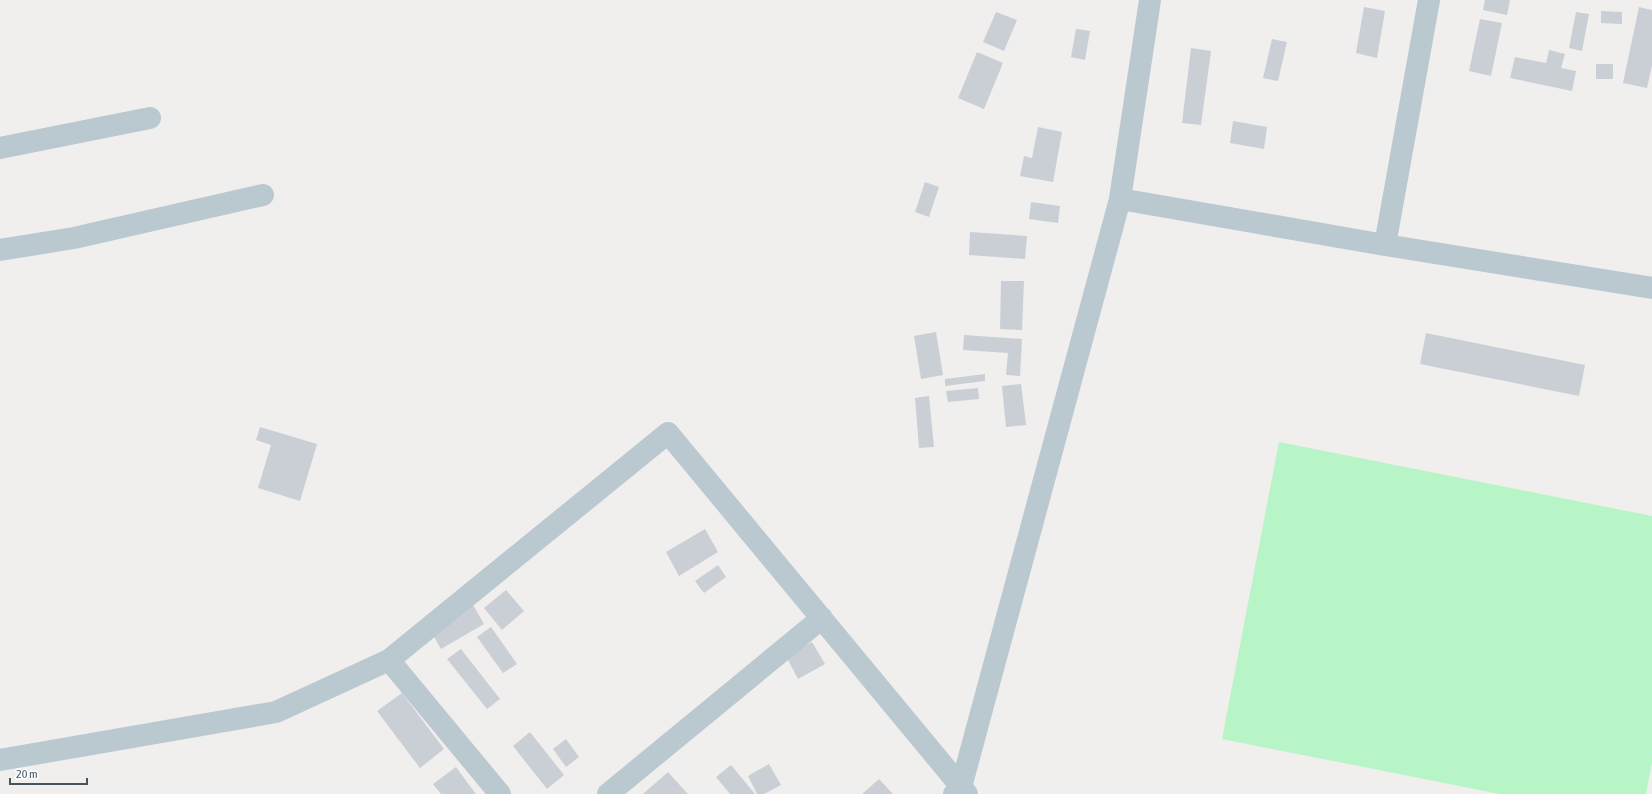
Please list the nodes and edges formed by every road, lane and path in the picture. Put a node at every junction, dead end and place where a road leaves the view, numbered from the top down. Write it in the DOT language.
graph roads {
  1 [pos="1150,0"];
  2 [pos="1428,0"];
  3 [pos="150,118"];
  4 [pos="0,148"];
  5 [pos="263,195"];
  6 [pos="1120,199"];
  7 [pos="1385,244"];
  8 [pos="0,250"];
  9 [pos="1652,288"];
  10 [pos="822,618"];
  11 [pos="389,660"];
  12 [pos="0,760"];
  13 [pos="961,792"];
  14 [pos="500,794"];
  15 [pos="608,794"];
  1 -- 6 [label="street"];
  2 -- 7 [label="street"];
  3 -- 4 [label="street"];
  5 -- 8 [label="street"];
  6 -- 7 [label="street"];
  6 -- 13 [label="street"];
  7 -- 9 [label="street"];
  10 -- 11 [label="street"];
  10 -- 13 [label="street"];
  10 -- 15 [label="street"];
  11 -- 12 [label="street"];
  11 -- 14 [label="street"];
}
